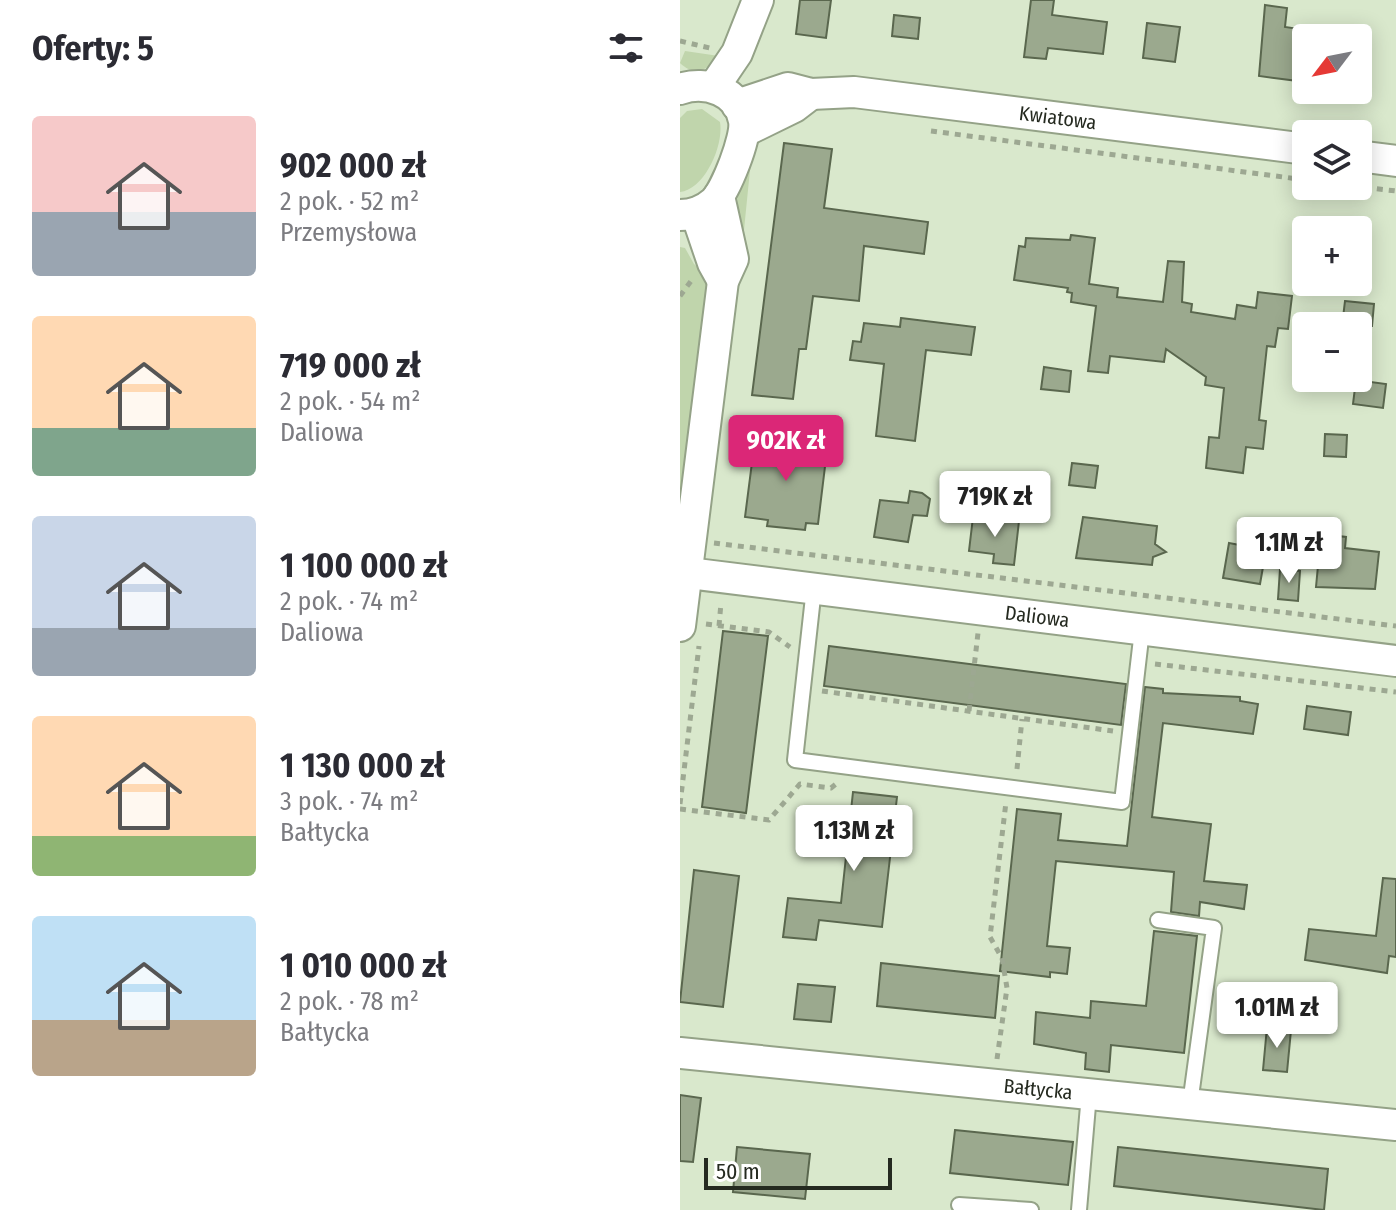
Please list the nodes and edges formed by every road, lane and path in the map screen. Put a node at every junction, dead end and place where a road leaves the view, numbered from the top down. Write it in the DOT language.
graph roads {
  1 [pos="758,0"];
  2 [pos="680,41"];
  3 [pos="725,51"];
  4 [pos="680,89"];
  5 [pos="732,108"];
  6 [pos="939,134"];
  7 [pos="1292,147"];
  8 [pos="1372,158"];
  9 [pos="1396,161"];
  10 [pos="1292,178"];
  11 [pos="1372,188"];
  12 [pos="1396,191"];
  13 [pos="698,208"];
  14 [pos="709,536"];
  15 [pos="684,572"];
  16 [pos="814,587"];
  17 [pos="981,609"];
  18 [pos="1396,626"];
  19 [pos="694,630"];
  20 [pos="1142,630"];
  21 [pos="806,659"];
  22 [pos="1396,661"];
  23 [pos="1138,662"];
  24 [pos="803,689"];
  25 [pos="1396,692"];
  26 [pos="969,711"];
  27 [pos="1022,719"];
  28 [pos="1130,733"];
  29 [pos="843,778"];
  30 [pos="1015,788"];
  31 [pos="680,806"];
  32 [pos="1158,920"];
  33 [pos="680,1053"];
  34 [pos="995,1070"];
  35 [pos="1089,1094"];
  36 [pos="1190,1104"];
  37 [pos="1396,1125"];
  38 [pos="959,1205"];
  39 [pos="1031,1210"];
  40 [pos="1079,1210"];
  1 -- 5 [label="street"];
  2 -- 3 [label="path"];
  4 -- 5 [label="street"];
  5 -- 7 [label="street, Kwiatowa"];
  5 -- 13 [label="street"];
  6 -- 10 [label="path"];
  8 -- 9 [label="street"];
  11 -- 12 [label="path"];
  13 -- 15 [label="street"];
  14 -- 18 [label="path"];
  15 -- 16 [label="street, Daliowa"];
  15 -- 19 [label="street"];
  16 -- 17 [label="street, Daliowa"];
  16 -- 21 [label="lane"];
  17 -- 20 [label="street, Daliowa"];
  17 -- 26 [label="path"];
  19 -- 21 [label="path"];
  19 -- 31 [label="path"];
  20 -- 22 [label="street, Daliowa"];
  20 -- 23 [label="lane"];
  21 -- 24 [label="lane"];
  23 -- 25 [label="path"];
  23 -- 28 [label="lane"];
  24 -- 26 [label="path"];
  24 -- 30 [label="lane"];
  26 -- 27 [label="path"];
  27 -- 28 [label="path"];
  27 -- 30 [label="path"];
  28 -- 30 [label="lane"];
  29 -- 31 [label="path"];
  30 -- 34 [label="path"];
  32 -- 36 [label="lane"];
  33 -- 35 [label="street, Bałtycka"];
  35 -- 36 [label="street, Bałtycka"];
  35 -- 40 [label="lane"];
  36 -- 37 [label="street, Bałtycka"];
  38 -- 39 [label="lane"];
}
